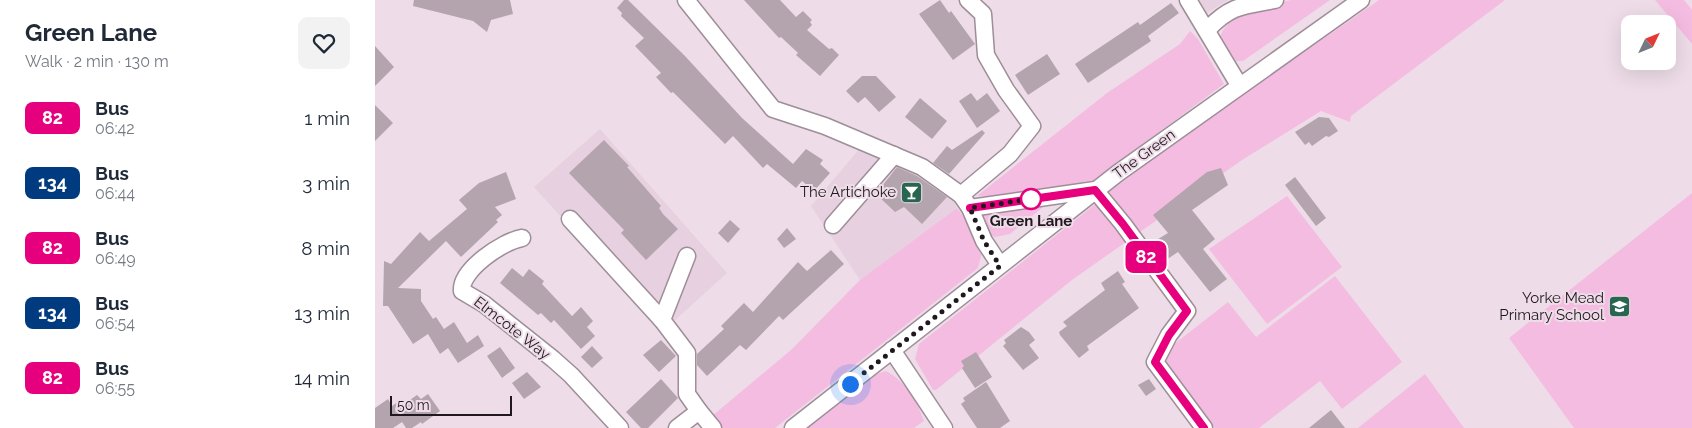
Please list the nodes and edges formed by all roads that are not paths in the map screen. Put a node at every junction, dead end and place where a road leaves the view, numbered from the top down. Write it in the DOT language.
graph roads {
  1 [pos="686,0"];
  2 [pos="968,0"];
  3 [pos="1188,0"];
  4 [pos="1275,0"];
  5 [pos="1353,2"];
  6 [pos="1207,29"];
  7 [pos="1239,85"];
  8 [pos="894,155"];
  9 [pos="1095,190"];
  10 [pos="965,202"];
  11 [pos="570,219"];
  12 [pos="833,225"];
  13 [pos="523,238"];
  14 [pos="687,256"];
  15 [pos="1000,266"];
  16 [pos="662,320"];
  17 [pos="892,350"];
  18 [pos="699,411"];
  19 [pos="620,428"];
  20 [pos="677,428"];
  21 [pos="713,428"];
  22 [pos="793,428"];
  23 [pos="944,428"];
  24 [pos="1204,428"];
  1 -- 8 [label="street"];
  2 -- 10 [label="street"];
  3 -- 6 [label="street"];
  4 -- 6 [label="street"];
  5 -- 7 [label="street, The Green"];
  6 -- 7 [label="street"];
  7 -- 9 [label="street, The Green"];
  8 -- 10 [label="street"];
  8 -- 12 [label="street"];
  9 -- 10 [label="street"];
  9 -- 15 [label="street, The Green"];
  9 -- 24 [label="street"];
  10 -- 15 [label="street"];
  11 -- 16 [label="street"];
  13 -- 19 [label="street, Elmcote Way"];
  14 -- 16 [label="street"];
  15 -- 17 [label="street, The Green"];
  16 -- 18 [label="street"];
  17 -- 22 [label="street, The Green"];
  17 -- 23 [label="street"];
  18 -- 20 [label="street"];
  18 -- 21 [label="street"];
}
